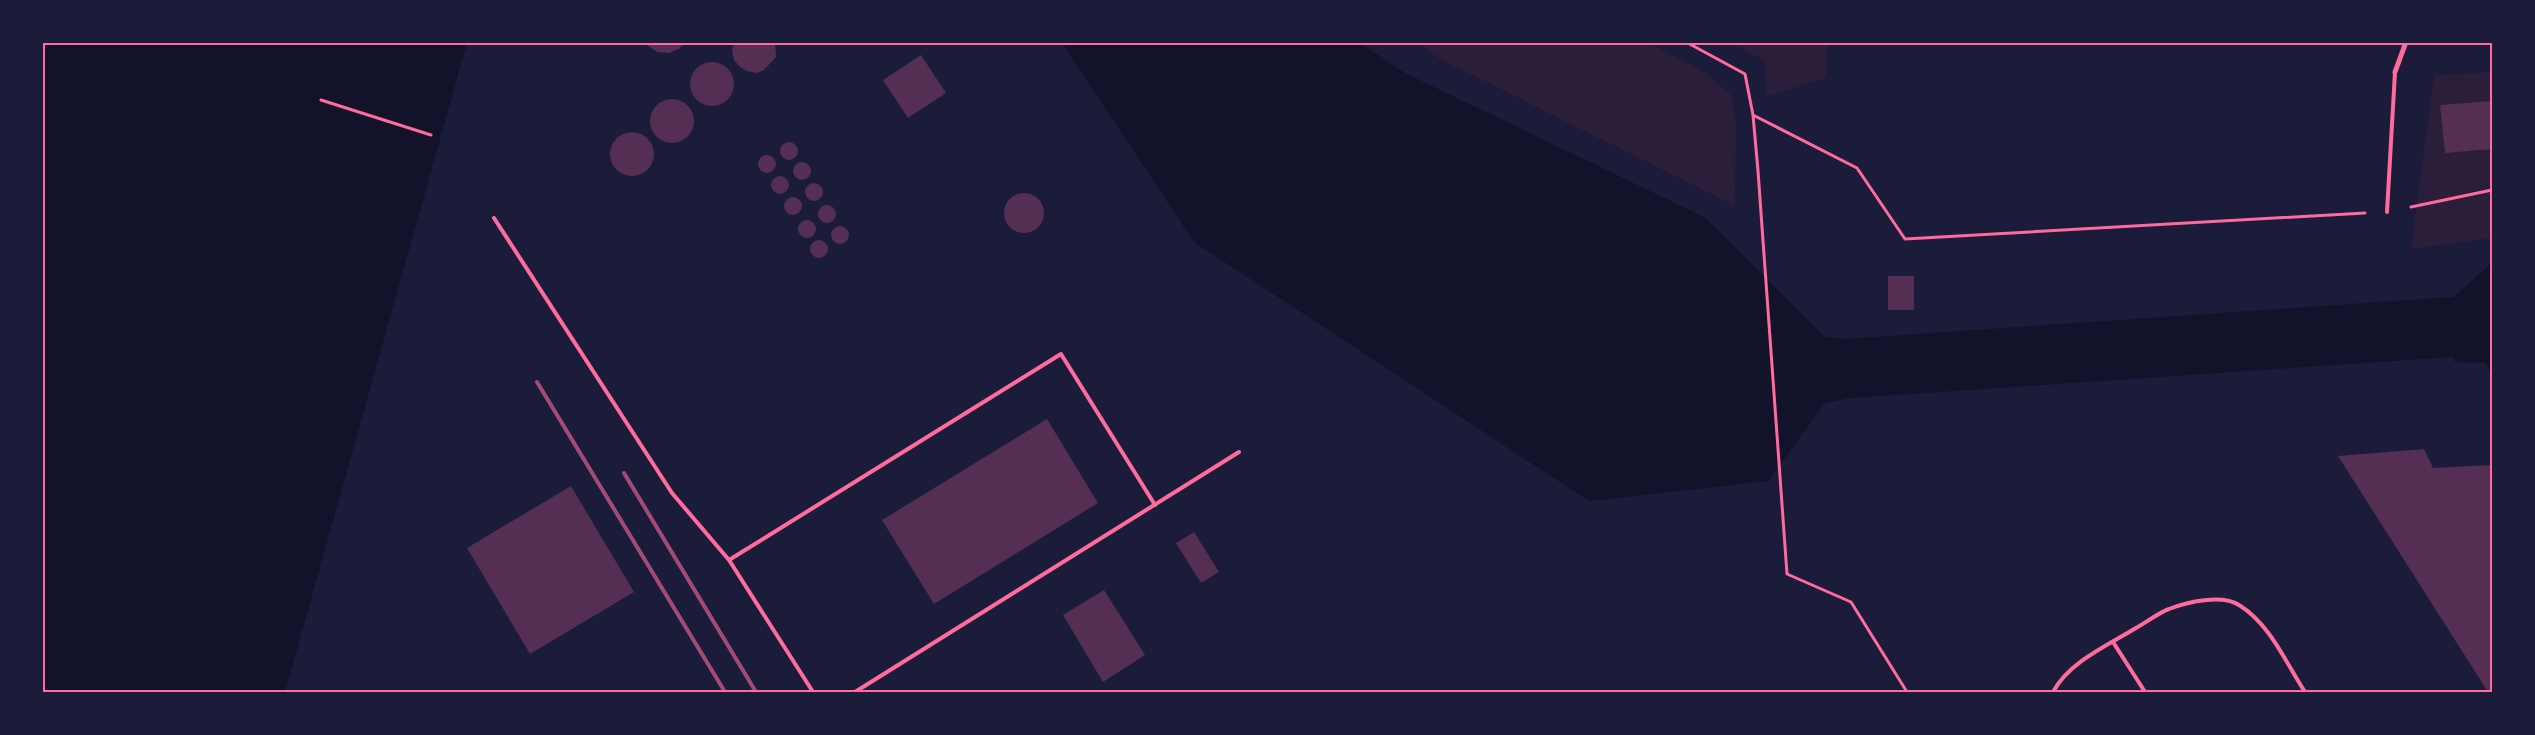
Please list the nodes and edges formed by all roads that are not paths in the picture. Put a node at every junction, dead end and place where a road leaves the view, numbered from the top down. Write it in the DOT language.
graph roads {
  1 [pos="2406,42"];
  2 [pos="2395,72"];
  3 [pos="2387,212"];
  4 [pos="494,218"];
  5 [pos="1239,452"];
  6 [pos="1155,505"];
  7 [pos="729,560"];
  8 [pos="2113,642"];
  9 [pos="813,692"];
  10 [pos="855,692"];
  11 [pos="2053,692"];
  12 [pos="2145,692"];
  13 [pos="2305,692"];
  1 -- 2 [label="street"];
  2 -- 3 [label="lane"];
  4 -- 7 [label="lane"];
  5 -- 6 [label="lane"];
  6 -- 7 [label="lane"];
  6 -- 10 [label="lane"];
  7 -- 9 [label="lane"];
  8 -- 11 [label="lane"];
  8 -- 12 [label="lane"];
  8 -- 13 [label="lane"];
}
